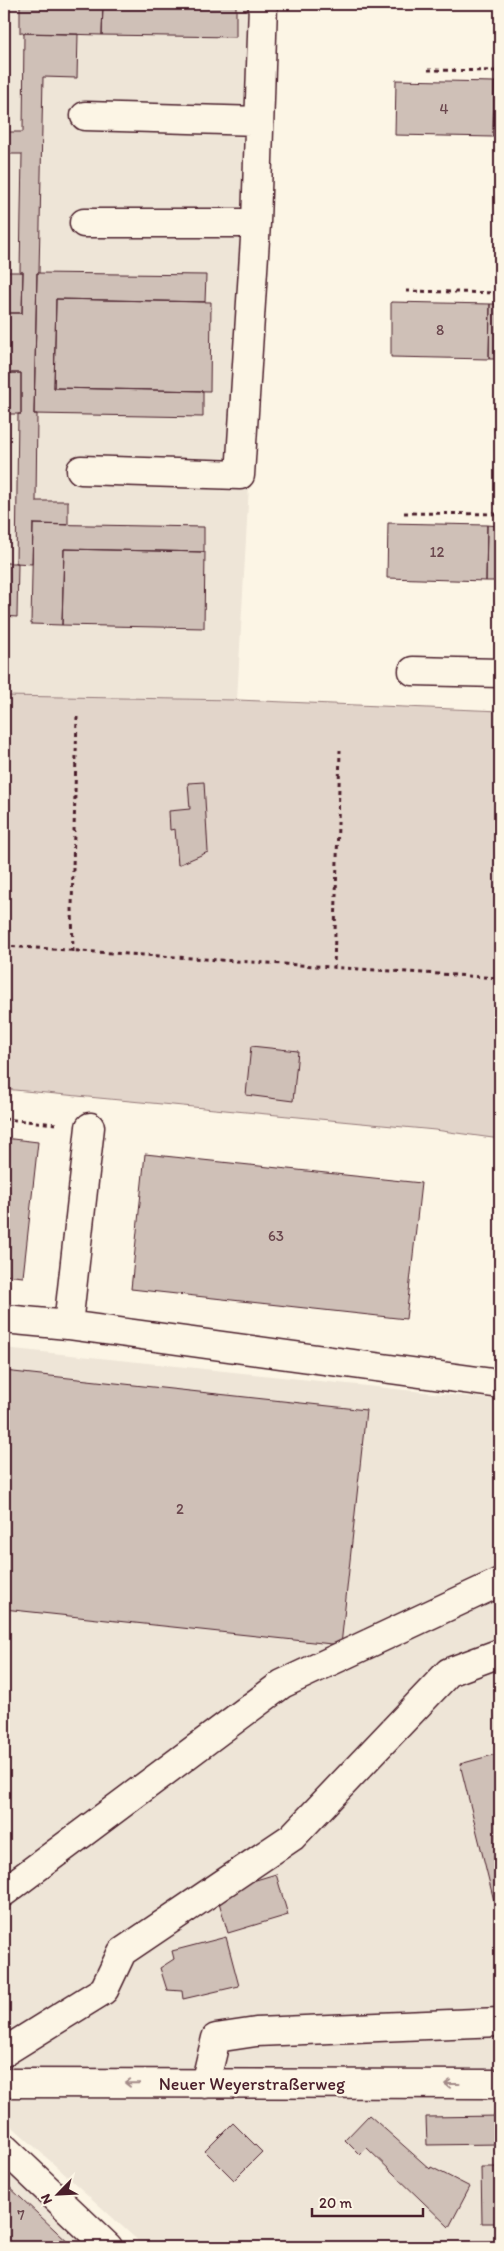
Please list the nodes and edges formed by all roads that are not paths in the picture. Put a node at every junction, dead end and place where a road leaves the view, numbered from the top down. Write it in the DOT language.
graph roads {
  1 [pos="263,4"];
  2 [pos="85,116"];
  3 [pos="259,121"];
  4 [pos="256,222"];
  5 [pos="84,223"];
  6 [pos="81,470"];
  7 [pos="413,671"];
  8 [pos="500,673"];
  9 [pos="90,1127"];
  10 [pos="4,1319"];
  11 [pos="68,1325"];
  12 [pos="500,1384"];
  13 [pos="500,1582"];
  14 [pos="500,1653"];
  15 [pos="4,1892"];
  16 [pos="500,2022"];
  17 [pos="4,2052"];
  18 [pos="4,2083"];
  19 [pos="205,2084"];
  20 [pos="500,2084"];
  21 [pos="4,2148"];
  22 [pos="108,2247"];
  1 -- 3 [label="street"];
  2 -- 3 [label="street"];
  3 -- 4 [label="street"];
  4 -- 5 [label="street"];
  4 -- 6 [label="street"];
  7 -- 8 [label="street"];
  9 -- 11 [label="street"];
  10 -- 11 [label="street"];
  11 -- 12 [label="street"];
  13 -- 15 [label="street"];
  14 -- 17 [label="street"];
  16 -- 19 [label="street"];
  19 -- 18 [label="street, Neuer Weyerstraßerweg, one-way"];
  20 -- 19 [label="street, Neuer Weyerstraßerweg, one-way"];
  21 -- 22 [label="street"];
}
